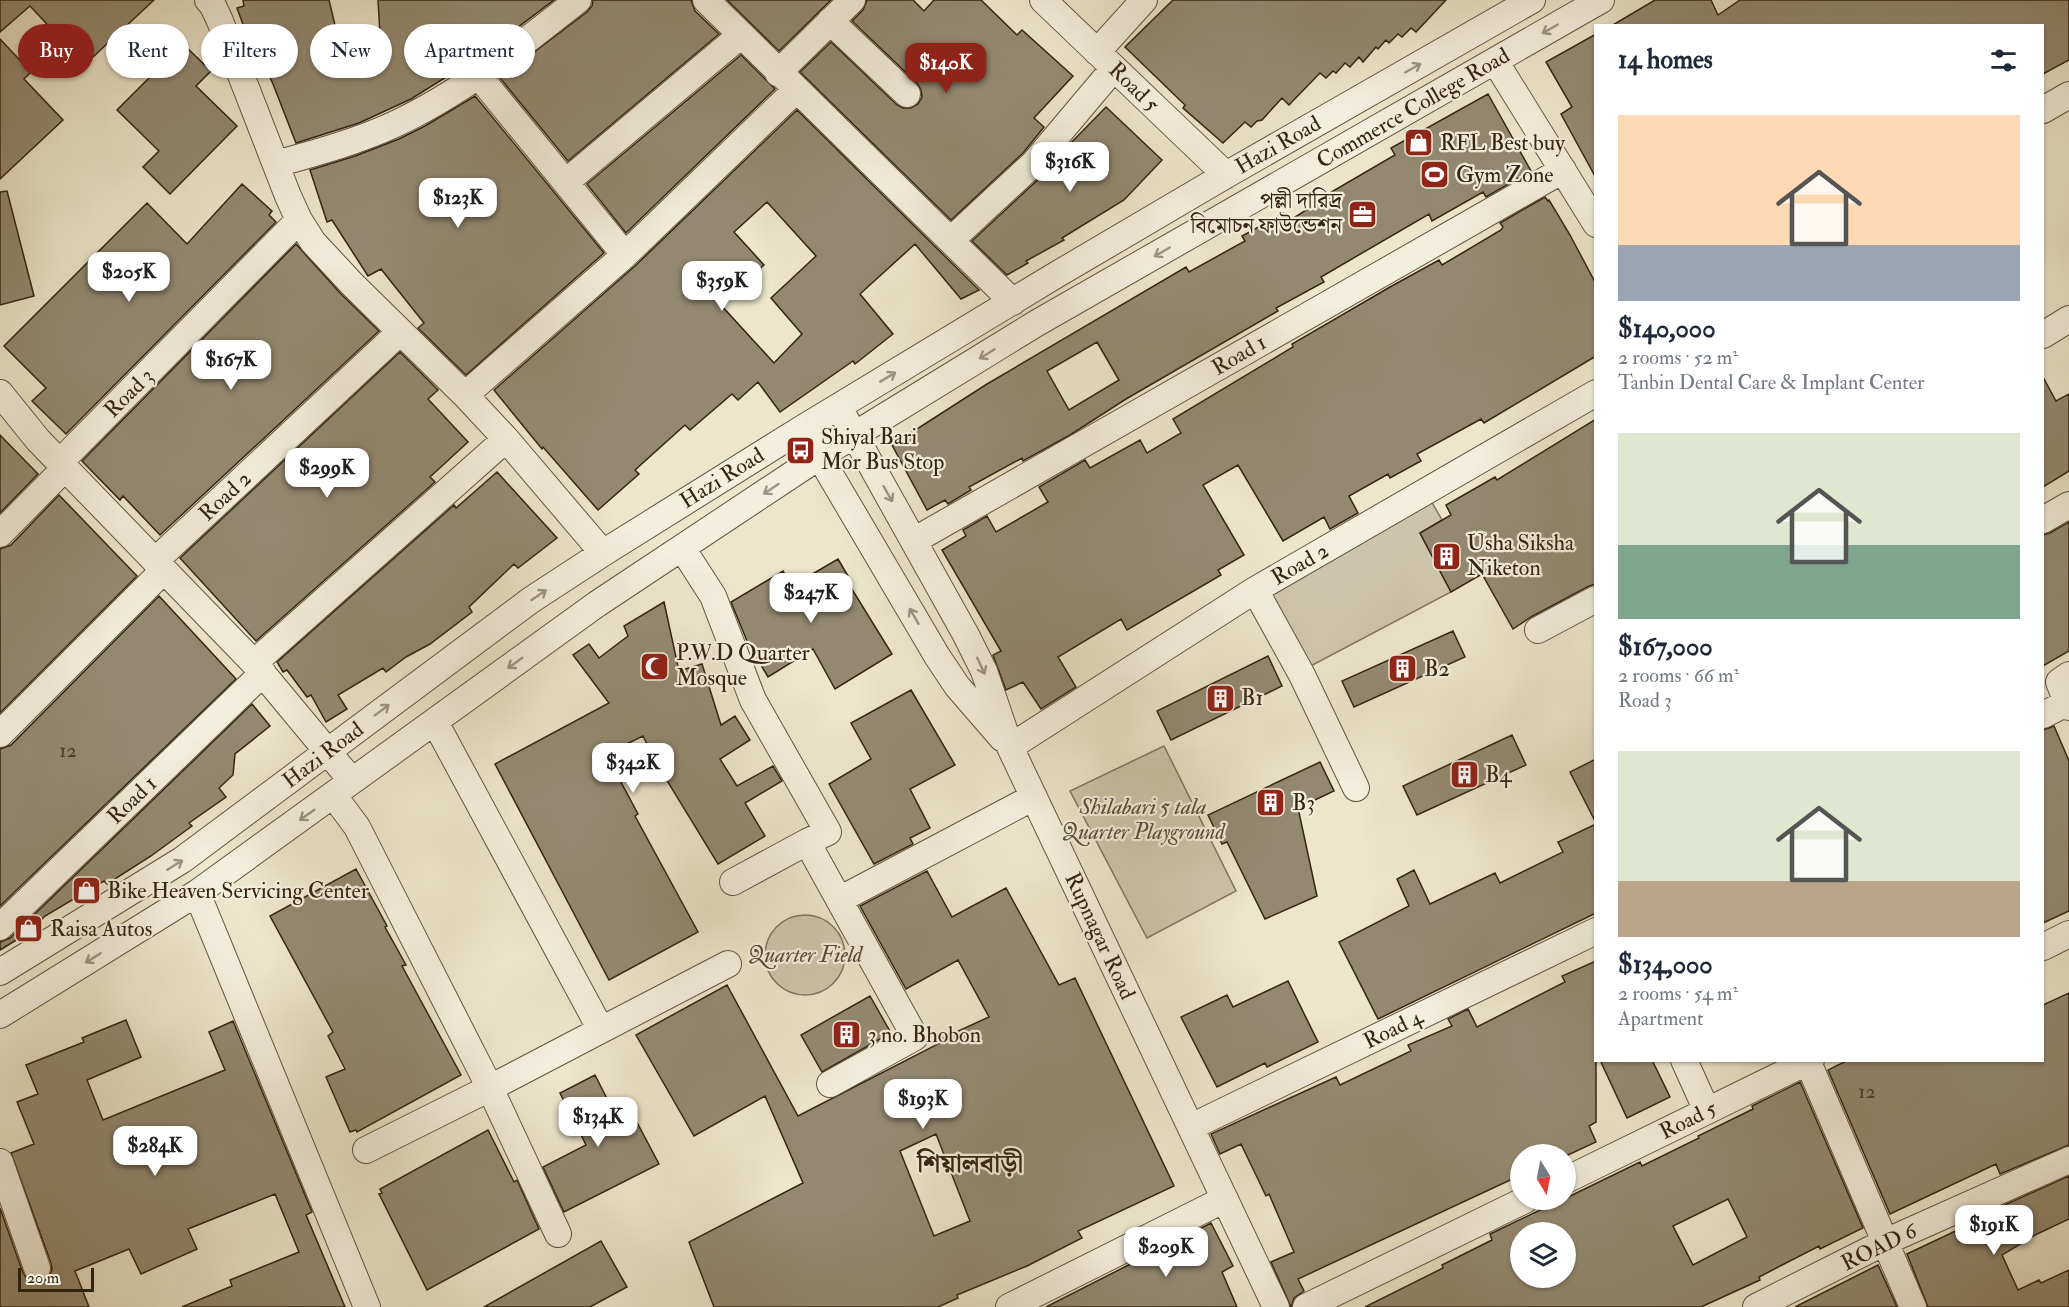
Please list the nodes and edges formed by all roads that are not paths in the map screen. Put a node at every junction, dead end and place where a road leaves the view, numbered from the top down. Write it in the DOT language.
graph roads {
  1 [pos="208,0"];
  2 [pos="578,0"];
  3 [pos="706,0"];
  4 [pos="852,0"];
  5 [pos="1043,0"];
  6 [pos="1144,0"];
  7 [pos="1532,0"];
  8 [pos="1601,0"];
  9 [pos="830,21"];
  10 [pos="1475,32"];
  11 [pos="535,34"];
  12 [pos="741,35"];
  13 [pos="1106,60"];
  14 [pos="1495,62"];
  15 [pos="474,78"];
  16 [pos="480,78"];
  17 [pos="787,82"];
  18 [pos="907,94"];
  19 [pos="2069,95"];
  20 [pos="2044,109"];
  21 [pos="276,164"];
  22 [pos="1563,170"];
  23 [pos="1226,175"];
  24 [pos="566,182"];
  25 [pos="299,220"];
  26 [pos="1594,221"];
  27 [pos="951,240"];
  28 [pos="625,255"];
  29 [pos="1013,302"];
  30 [pos="2069,319"];
  31 [pos="400,332"];
  32 [pos="2044,334"];
  33 [pos="0,393"];
  34 [pos="1594,394"];
  35 [pos="465,395"];
  36 [pos="838,407"];
  37 [pos="803,428"];
  38 [pos="855,435"];
  39 [pos="506,439"];
  40 [pos="820,456"];
  41 [pos="62,465"];
  42 [pos="2069,505"];
  43 [pos="2044,519"];
  44 [pos="0,534"];
  45 [pos="915,540"];
  46 [pos="682,548"];
  47 [pos="603,553"];
  48 [pos="159,565"];
  49 [pos="1255,590"];
  50 [pos="1594,600"];
  51 [pos="1538,630"];
  52 [pos="259,668"];
  53 [pos="2069,675"];
  54 [pos="2068,705"];
  55 [pos="2044,715"];
  56 [pos="435,722"];
  57 [pos="0,734"];
  58 [pos="1010,747"];
  59 [pos="327,751"];
  60 [pos="343,788"];
  61 [pos="1356,788"];
  62 [pos="1034,797"];
  63 [pos="807,842"];
  64 [pos="733,882"];
  65 [pos="197,893"];
  66 [pos="839,900"];
  67 [pos="0,927"];
  68 [pos="1594,932"];
  69 [pos="2069,934"];
  70 [pos="2044,946"];
  71 [pos="728,964"];
  72 [pos="0,972"];
  73 [pos="0,1016"];
  74 [pos="602,1030"];
  75 [pos="1685,1062"];
  76 [pos="1807,1062"];
  77 [pos="1809,1062"];
  78 [pos="830,1084"];
  79 [pos="490,1088"];
  80 [pos="1707,1111"];
  81 [pos="1191,1127"];
  82 [pos="366,1150"];
  83 [pos="2069,1160"];
  84 [pos="0,1162"];
  85 [pos="1576,1175"];
  86 [pos="1225,1199"];
  87 [pos="1510,1207"];
  88 [pos="558,1234"];
  89 [pos="1885,1242"];
  90 [pos="37,1269"];
  91 [pos="367,1307"];
  92 [pos="1009,1307"];
  93 [pos="1276,1307"];
  94 [pos="1306,1307"];
  95 [pos="1756,1307"];
  96 [pos="1913,1307"];
  1 -- 21 [label="street"];
  2 -- 11 [label="street"];
  3 -- 12 [label="street"];
  4 -- 9 [label="street"];
  5 -- 13 [label="street, Road 5"];
  6 -- 13 [label="street"];
  7 -- 10 [label="street, Commerce College Road"];
  8 -- 14 [label="street, Commerce College Road, one-way"];
  9 -- 17 [label="street"];
  9 -- 18 [label="street"];
  23 -- 10 [label="street, Hazi Road, one-way"];
  12 -- 17 [label="street"];
  12 -- 24 [label="street"];
  13 -- 23 [label="street, Road 5"];
  13 -- 27 [label="street"];
  14 -- 22 [label="street"];
  14 -- 38 [label="street, Commerce College Road, one-way"];
  15 -- 21 [label="street"];
  16 -- 24 [label="street"];
  17 -- 27 [label="street"];
  17 -- 28 [label="street"];
  19 -- 20 [label="street"];
  21 -- 25 [label="street"];
  22 -- 26 [label="street"];
  22 -- 45 [label="street, Road 1"];
  23 -- 29 [label="street, Hazi Road"];
  24 -- 28 [label="street"];
  25 -- 31 [label="street"];
  25 -- 41 [label="street, Road 3"];
  27 -- 29 [label="street"];
  28 -- 35 [label="street"];
  36 -- 29 [label="street, Hazi Road, one-way"];
  30 -- 32 [label="street"];
  31 -- 35 [label="street"];
  31 -- 48 [label="street, Road 2"];
  33 -- 41 [label="street"];
  34 -- 49 [label="street, Road 2"];
  35 -- 39 [label="street"];
  36 -- 37 [label="street, Hazi Road"];
  36 -- 38 [label="street, Rupnagar Road"];
  37 -- 40 [label="street"];
  37 -- 47 [label="street, Hazi Road"];
  38 -- 40 [label="street, Commerce College Road"];
  38 -- 45 [label="street, Rupnagar Road, one-way"];
  39 -- 47 [label="street"];
  39 -- 52 [label="street, Road 1"];
  40 -- 46 [label="street, Hazi Road, one-way"];
  58 -- 40 [label="street, one-way"];
  41 -- 44 [label="street, Road 3"];
  41 -- 48 [label="street"];
  42 -- 43 [label="street"];
  45 -- 58 [label="street, Rupnagar Road, one-way"];
  46 -- 56 [label="street, Hazi Road, one-way"];
  46 -- 63 [label="street"];
  59 -- 47 [label="street, Hazi Road, one-way"];
  48 -- 52 [label="street"];
  48 -- 57 [label="street, Road 2"];
  49 -- 58 [label="street, Road 2"];
  49 -- 61 [label="street"];
  50 -- 51 [label="street"];
  52 -- 59 [label="street"];
  52 -- 67 [label="street, Road 1"];
  53 -- 54 [label="street"];
  54 -- 55 [label="street"];
  56 -- 60 [label="street, Hazi Road"];
  56 -- 74 [label="street"];
  58 -- 62 [label="street, Rupnagar Road"];
  59 -- 60 [label="street"];
  72 -- 59 [label="street, Hazi Road, one-way"];
  60 -- 65 [label="street, Hazi Road, one-way"];
  60 -- 79 [label="street"];
  62 -- 66 [label="street"];
  62 -- 81 [label="street, Rupnagar Road"];
  63 -- 64 [label="street"];
  63 -- 66 [label="street"];
  65 -- 73 [label="street, Hazi Road, one-way"];
  65 -- 91 [label="street"];
  66 -- 78 [label="street"];
  68 -- 81 [label="street, Road 4"];
  69 -- 70 [label="street"];
  71 -- 74 [label="street"];
  74 -- 79 [label="street"];
  75 -- 80 [label="street"];
  76 -- 80 [label="street, Road 5"];
  77 -- 89 [label="street"];
  79 -- 82 [label="street"];
  79 -- 88 [label="street"];
  80 -- 85 [label="street, Road 5"];
  81 -- 86 [label="street, Rupnagar Road"];
  83 -- 89 [label="street, ROAD 6"];
  84 -- 90 [label="street"];
  86 -- 92 [label="street"];
  86 -- 93 [label="street, Rupnagar Road"];
  87 -- 94 [label="street"];
  89 -- 95 [label="street, ROAD 6"];
  89 -- 96 [label="street"];
}
